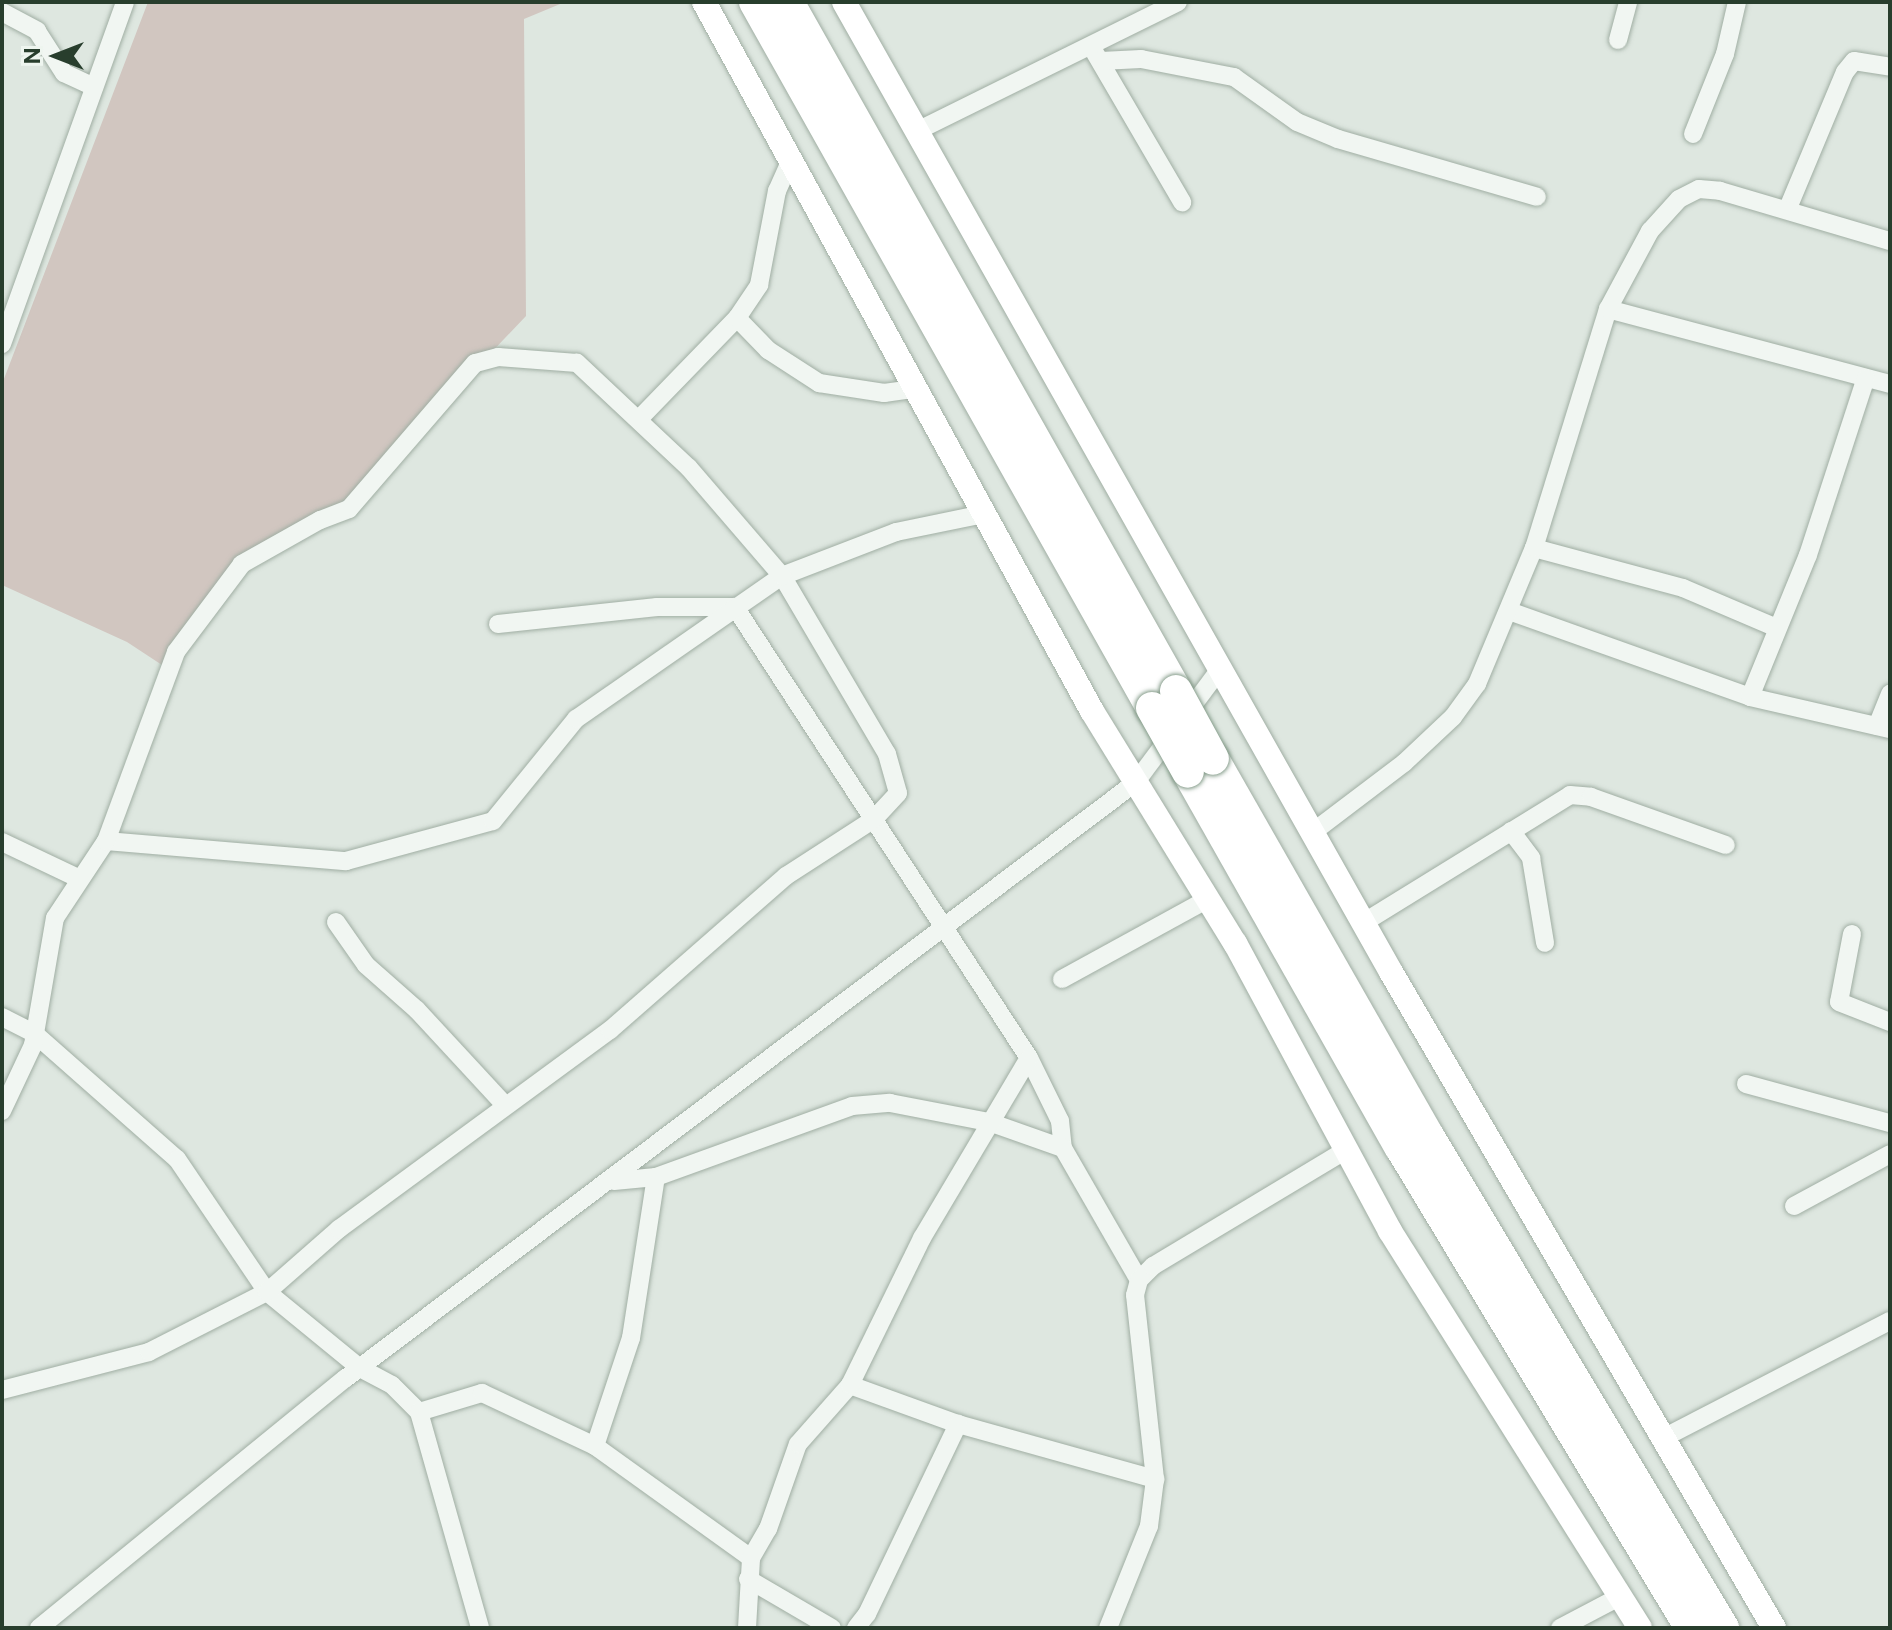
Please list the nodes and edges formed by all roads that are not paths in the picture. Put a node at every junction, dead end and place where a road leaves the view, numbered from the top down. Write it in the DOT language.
graph roads {
  1 [pos="125,2"];
  2 [pos="704,2"];
  3 [pos="755,2"];
  4 [pos="788,2"];
  5 [pos="844,2"];
  6 [pos="1178,2"];
  7 [pos="1628,2"];
  8 [pos="1737,2"];
  9 [pos="3,9"];
  10 [pos="1618,40"];
  11 [pos="1089,44"];
  12 [pos="1101,61"];
  13 [pos="1890,67"];
  14 [pos="94,87"];
  15 [pos="917,131"];
  16 [pos="1693,134"];
  17 [pos="789,164"];
  18 [pos="1537,197"];
  19 [pos="1182,202"];
  20 [pos="1788,208"];
  21 [pos="1890,241"];
  22 [pos="1608,309"];
  23 [pos="737,318"];
  24 [pos="2,344"];
  25 [pos="1866,378"];
  26 [pos="1890,384"];
  27 [pos="914,389"];
  28 [pos="639,419"];
  29 [pos="984,514"];
  30 [pos="1534,548"];
  31 [pos="782,576"];
  32 [pos="735,607"];
  33 [pos="1509,611"];
  34 [pos="498,624"];
  35 [pos="1777,628"];
  36 [pos="1220,669"];
  37 [pos="1890,693"];
  38 [pos="1750,697"];
  39 [pos="1164,700"];
  40 [pos="1884,727"];
  41 [pos="1200,766"];
  42 [pos="1136,782"];
  43 [pos="874,819"];
  44 [pos="1511,831"];
  45 [pos="1313,832"];
  46 [pos="106,841"];
  47 [pos="2,842"];
  48 [pos="1726,845"];
  49 [pos="80,879"];
  50 [pos="1208,899"];
  51 [pos="336,922"];
  52 [pos="1363,923"];
  53 [pos="941,928"];
  54 [pos="1852,934"];
  55 [pos="1545,943"];
  56 [pos="1062,979"];
  57 [pos="2,1017"];
  58 [pos="1890,1022"];
  59 [pos="35,1034"];
  60 [pos="1029,1058"];
  61 [pos="1746,1084"];
  62 [pos="504,1104"];
  63 [pos="2,1111"];
  64 [pos="989,1122"];
  65 [pos="1890,1123"];
  66 [pos="1063,1148"];
  67 [pos="1346,1150"];
  68 [pos="1890,1154"];
  69 [pos="656,1177"];
  70 [pos="611,1182"];
  71 [pos="1794,1206"];
  72 [pos="1139,1280"];
  73 [pos="267,1292"];
  74 [pos="1890,1321"];
  75 [pos="360,1368"];
  76 [pos="850,1385"];
  77 [pos="2,1390"];
  78 [pos="419,1412"];
  79 [pos="958,1424"];
  80 [pos="1665,1437"];
  81 [pos="595,1446"];
  82 [pos="1155,1479"];
  83 [pos="751,1558"];
  84 [pos="748,1579"];
  85 [pos="1621,1596"];
  86 [pos="39,1628"];
  87 [pos="480,1628"];
  88 [pos="747,1628"];
  89 [pos="832,1628"];
  90 [pos="856,1628"];
  91 [pos="1108,1628"];
  92 [pos="1560,1628"];
  93 [pos="1640,1628"];
  94 [pos="1691,1628"];
  95 [pos="1723,1628"];
  96 [pos="1774,1628"];
  1 -- 14 [label="street"];
  2 -- 17 [label="street"];
  3 -- 39 [label="highway"];
  4 -- 39 [label="highway"];
  5 -- 15 [label="street"];
  6 -- 11 [label="street"];
  7 -- 10 [label="street"];
  8 -- 16 [label="street"];
  9 -- 14 [label="street"];
  11 -- 12 [label="street"];
  11 -- 15 [label="street"];
  12 -- 18 [label="street"];
  12 -- 19 [label="street"];
  13 -- 20 [label="street"];
  14 -- 24 [label="street"];
  15 -- 36 [label="street"];
  17 -- 23 [label="street"];
  17 -- 27 [label="street"];
  20 -- 21 [label="street"];
  20 -- 22 [label="street"];
  22 -- 25 [label="street"];
  22 -- 30 [label="street"];
  23 -- 27 [label="street"];
  23 -- 28 [label="street"];
  25 -- 26 [label="street"];
  25 -- 35 [label="street"];
  27 -- 29 [label="street"];
  28 -- 31 [label="street"];
  28 -- 46 [label="street"];
  29 -- 31 [label="street"];
  29 -- 42 [label="street"];
  30 -- 33 [label="street"];
  30 -- 35 [label="street"];
  31 -- 32 [label="street"];
  31 -- 43 [label="street"];
  32 -- 34 [label="street"];
  32 -- 43 [label="street"];
  32 -- 46 [label="street"];
  33 -- 38 [label="street"];
  33 -- 45 [label="street"];
  35 -- 38 [label="street"];
  36 -- 42 [label="street"];
  36 -- 45 [label="street"];
  37 -- 40 [label="street"];
  38 -- 40 [label="street"];
  39 -- 41 [label="highway, bridge"];
  41 -- 94 [label="highway"];
  41 -- 95 [label="highway"];
  42 -- 50 [label="street"];
  42 -- 53 [label="street"];
  43 -- 53 [label="street"];
  43 -- 62 [label="street"];
  44 -- 48 [label="street"];
  44 -- 52 [label="street"];
  44 -- 55 [label="street"];
  45 -- 52 [label="street"];
  46 -- 49 [label="street"];
  47 -- 49 [label="street"];
  49 -- 59 [label="street"];
  50 -- 56 [label="street"];
  50 -- 67 [label="street"];
  51 -- 62 [label="street"];
  52 -- 80 [label="street"];
  53 -- 60 [label="street"];
  53 -- 70 [label="street"];
  54 -- 58 [label="street"];
  57 -- 59 [label="street"];
  59 -- 63 [label="street"];
  59 -- 73 [label="street"];
  60 -- 64 [label="street"];
  60 -- 66 [label="street"];
  61 -- 65 [label="street"];
  62 -- 73 [label="street"];
  64 -- 66 [label="street"];
  64 -- 69 [label="street"];
  64 -- 76 [label="street"];
  66 -- 72 [label="street"];
  67 -- 72 [label="street"];
  67 -- 85 [label="street"];
  68 -- 71 [label="street"];
  69 -- 70 [label="street"];
  69 -- 81 [label="street"];
  70 -- 75 [label="street"];
  72 -- 82 [label="street"];
  73 -- 75 [label="street"];
  73 -- 77 [label="street"];
  74 -- 80 [label="street"];
  75 -- 78 [label="street"];
  75 -- 86 [label="street"];
  76 -- 79 [label="street"];
  76 -- 83 [label="street"];
  78 -- 81 [label="street"];
  78 -- 87 [label="street"];
  79 -- 82 [label="street"];
  79 -- 90 [label="street"];
  80 -- 96 [label="street"];
  81 -- 83 [label="street"];
  82 -- 91 [label="street"];
  83 -- 84 [label="street"];
  84 -- 88 [label="street"];
  84 -- 89 [label="street"];
  85 -- 92 [label="street"];
  85 -- 93 [label="street"];
}
